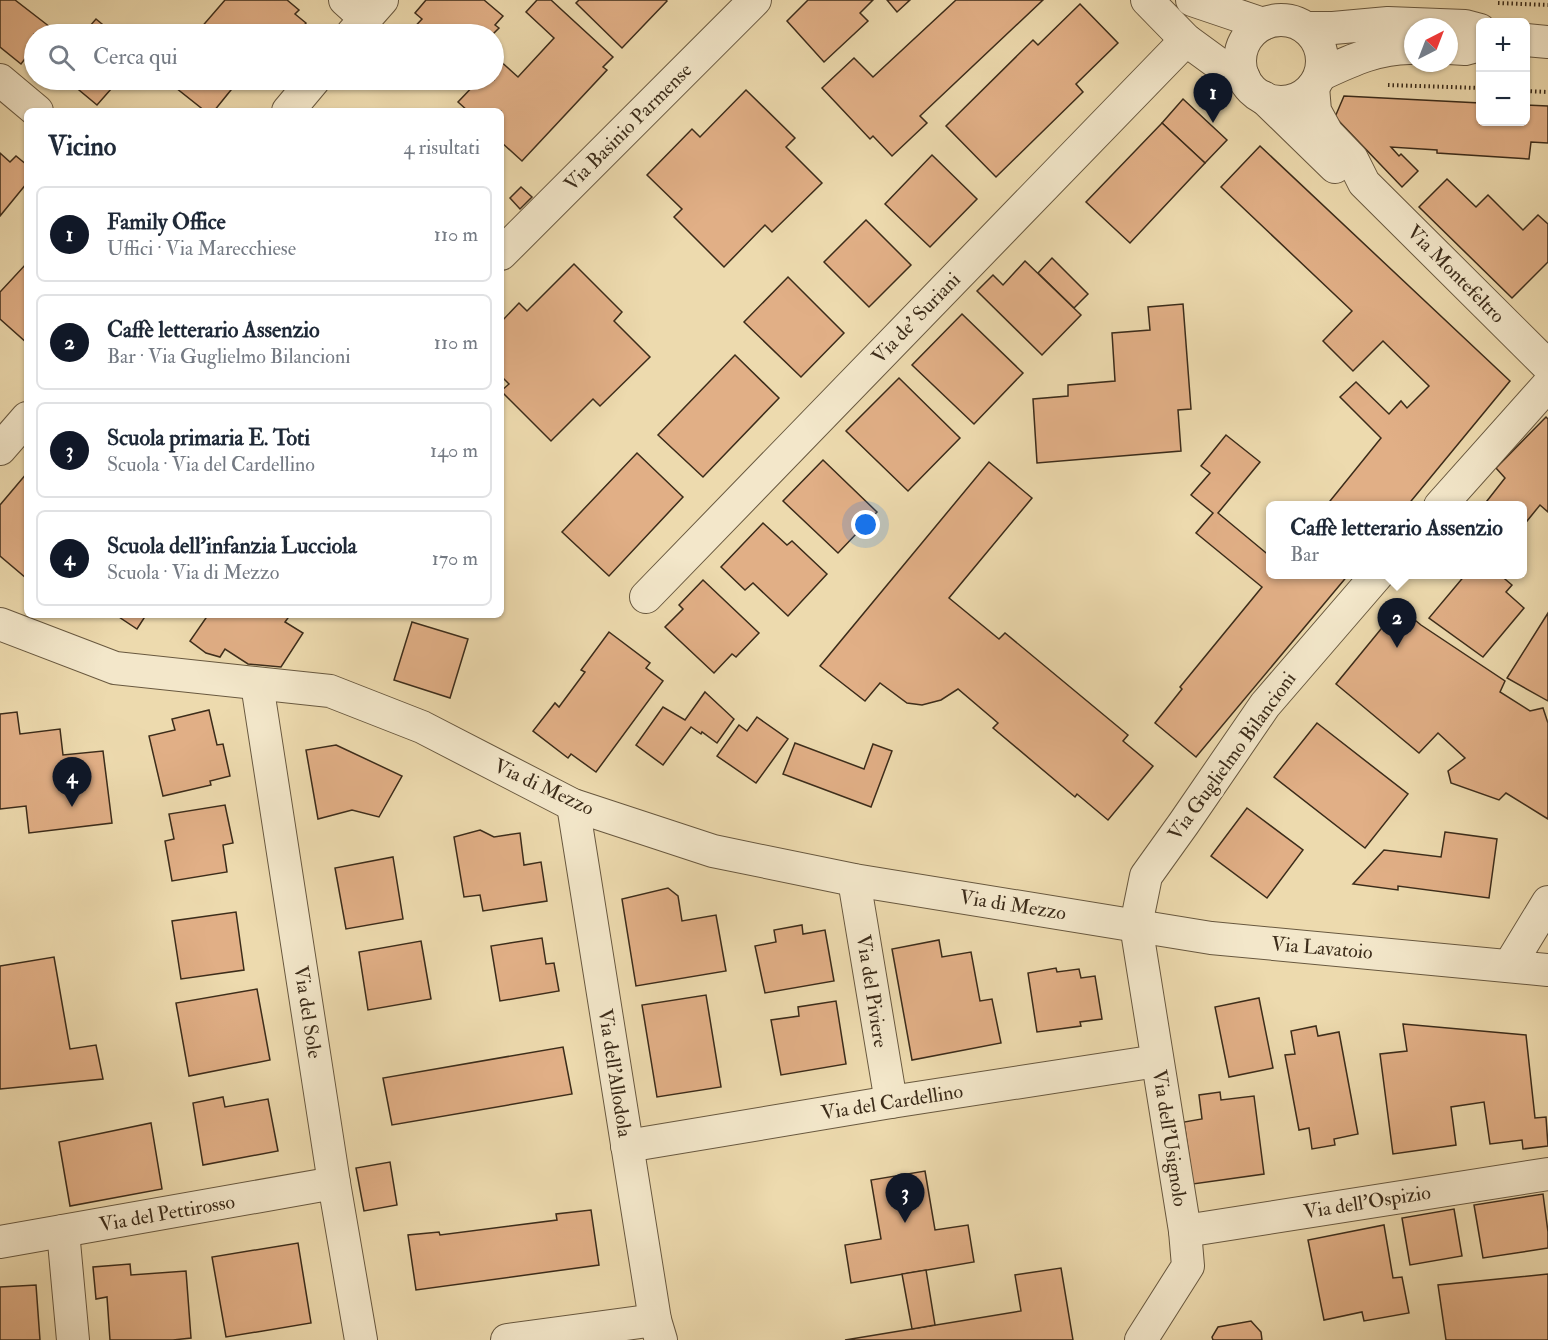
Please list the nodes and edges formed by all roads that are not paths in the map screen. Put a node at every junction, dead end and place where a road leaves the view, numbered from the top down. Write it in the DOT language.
graph roads {
  1 [pos="1147,0"];
  2 [pos="1192,0"];
  3 [pos="739,5"];
  4 [pos="1389,11"];
  5 [pos="1263,24"];
  6 [pos="1306,28"];
  7 [pos="1476,29"];
  8 [pos="1186,40"];
  9 [pos="1530,40"];
  10 [pos="1548,42"];
  11 [pos="1476,46"];
  12 [pos="1404,49"];
  13 [pos="1458,49"];
  14 [pos="0,80"];
  15 [pos="1316,81"];
  16 [pos="1253,88"];
  17 [pos="306,90"];
  18 [pos="33,108"];
  19 [pos="291,108"];
  20 [pos="1364,183"];
  21 [pos="504,251"];
  22 [pos="1548,366"];
  23 [pos="1548,385"];
  24 [pos="24,421"];
  25 [pos="0,449"];
  26 [pos="1444,501"];
  27 [pos="1374,579"];
  28 [pos="646,597"];
  29 [pos="0,624"];
  30 [pos="257,684"];
  31 [pos="573,805"];
  32 [pos="854,880"];
  33 [pos="1548,902"];
  34 [pos="1136,925"];
  35 [pos="1509,966"];
  36 [pos="1548,970"];
  37 [pos="1157,1061"];
  38 [pos="891,1102"];
  39 [pos="627,1146"];
  40 [pos="1548,1174"];
  41 [pos="334,1183"];
  42 [pos="63,1231"];
  43 [pos="1185,1231"];
  44 [pos="0,1242"];
  45 [pos="658,1330"];
  46 [pos="73,1340"];
  47 [pos="361,1340"];
  48 [pos="507,1340"];
  49 [pos="1141,1340"];
  1 -- 8 [label="street"];
  2 -- 5 [label="street"];
  3 -- 21 [label="street, Via Basinio Parmense"];
  4 -- 6 [label="street"];
  4 -- 7 [label="street"];
  5 -- 6 [label="street"];
  5 -- 16 [label="street"];
  6 -- 15 [label="street"];
  8 -- 16 [label="street"];
  8 -- 28 [label="street, Via de' Suriani"];
  9 -- 10 [label="street"];
  11 -- 13 [label="street"];
  12 -- 15 [label="street"];
  14 -- 18 [label="street"];
  15 -- 16 [label="street"];
  15 -- 20 [label="street, Via Montefeltro"];
  16 -- 20 [label="street, Via Montefeltro"];
  17 -- 19 [label="street"];
  20 -- 22 [label="street, Via Montefeltro"];
  23 -- 26 [label="street"];
  24 -- 25 [label="street"];
  27 -- 34 [label="street, Via Guglielmo Bilancioni"];
  29 -- 30 [label="street, Via di Mezzo"];
  30 -- 31 [label="street, Via di Mezzo"];
  30 -- 41 [label="street, Via del Sole"];
  31 -- 32 [label="street, Via di Mezzo"];
  31 -- 39 [label="street, Via dell'Allodola"];
  32 -- 34 [label="street, Via di Mezzo"];
  32 -- 38 [label="street, Via del Piviere"];
  33 -- 35 [label="street"];
  34 -- 35 [label="street, Via Lavatoio"];
  34 -- 37 [label="street, Via dell'Usignolo"];
  35 -- 36 [label="street, Via Lavatoio"];
  37 -- 38 [label="street, Via del Cardellino"];
  37 -- 43 [label="street, Via dell'Usignolo"];
  38 -- 39 [label="street, Via del Cardellino"];
  39 -- 45 [label="street, Via dell'Allodola"];
  40 -- 43 [label="street, Via dell'Ospizio"];
  41 -- 42 [label="street, Via del Pettirosso"];
  41 -- 47 [label="street, Via del Sole"];
  42 -- 44 [label="street, Via del Pettirosso"];
  42 -- 46 [label="street"];
  43 -- 49 [label="street, Via dell'Usignolo"];
  45 -- 48 [label="street"];
}
